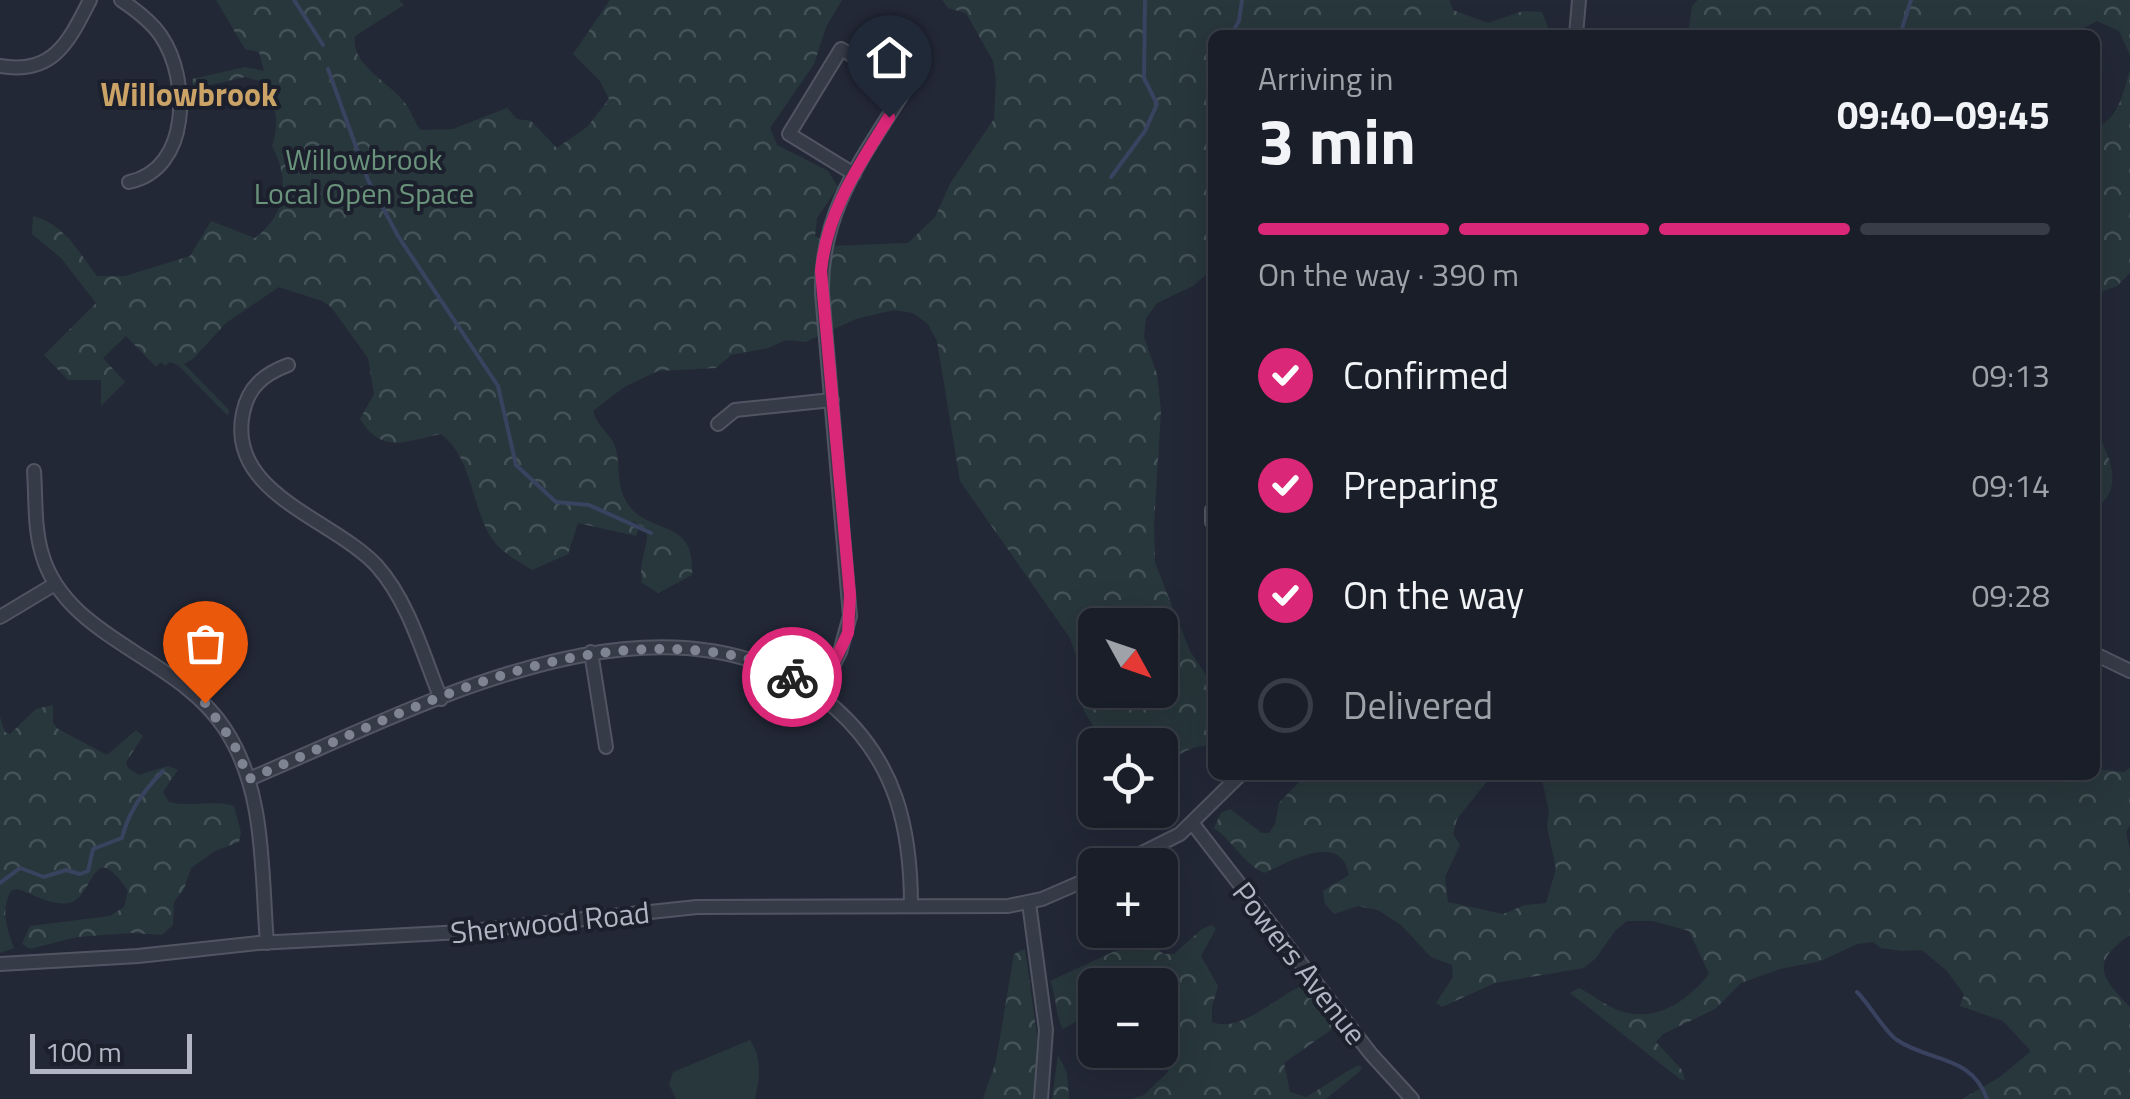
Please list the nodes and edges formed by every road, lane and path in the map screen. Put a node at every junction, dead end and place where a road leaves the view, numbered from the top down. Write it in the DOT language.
graph roads {
  1 [pos="90,0"];
  2 [pos="121,0"];
  3 [pos="1579,0"];
  4 [pos="1576,30"];
  5 [pos="0,66"];
  6 [pos="854,174"];
  7 [pos="130,182"];
  8 [pos="288,366"];
  9 [pos="832,400"];
  10 [pos="718,424"];
  11 [pos="34,471"];
  12 [pos="55,584"];
  13 [pos="0,617"];
  14 [pos="591,652"];
  15 [pos="2100,656"];
  16 [pos="2130,671"];
  17 [pos="819,694"];
  18 [pos="441,699"];
  19 [pos="606,747"];
  20 [pos="249,779"];
  21 [pos="1235,780"];
  22 [pos="1193,824"];
  23 [pos="1152,848"];
  24 [pos="1078,883"];
  25 [pos="1029,903"];
  26 [pos="911,906"];
  27 [pos="267,943"];
  28 [pos="0,964"];
  29 [pos="1041,1099"];
  30 [pos="1412,1099"];
  1 -- 5 [label="street"];
  2 -- 7 [label="street"];
  3 -- 4 [label="street"];
  6 -- 6 [label="street"];
  6 -- 9 [label="street"];
  8 -- 18 [label="street"];
  9 -- 10 [label="street"];
  9 -- 17 [label="street"];
  11 -- 12 [label="street"];
  12 -- 13 [label="street"];
  12 -- 20 [label="street"];
  14 -- 17 [label="street"];
  14 -- 18 [label="street"];
  14 -- 19 [label="street"];
  15 -- 16 [label="street"];
  17 -- 26 [label="street"];
  18 -- 20 [label="street"];
  20 -- 27 [label="street"];
  21 -- 22 [label="street"];
  22 -- 23 [label="street"];
  22 -- 30 [label="street, Powers Avenue"];
  24 -- 25 [label="street, Sherwood Road"];
  25 -- 26 [label="street, Sherwood Road"];
  25 -- 29 [label="street"];
  26 -- 27 [label="street, Sherwood Road"];
  27 -- 28 [label="street, Sherwood Road"];
}
